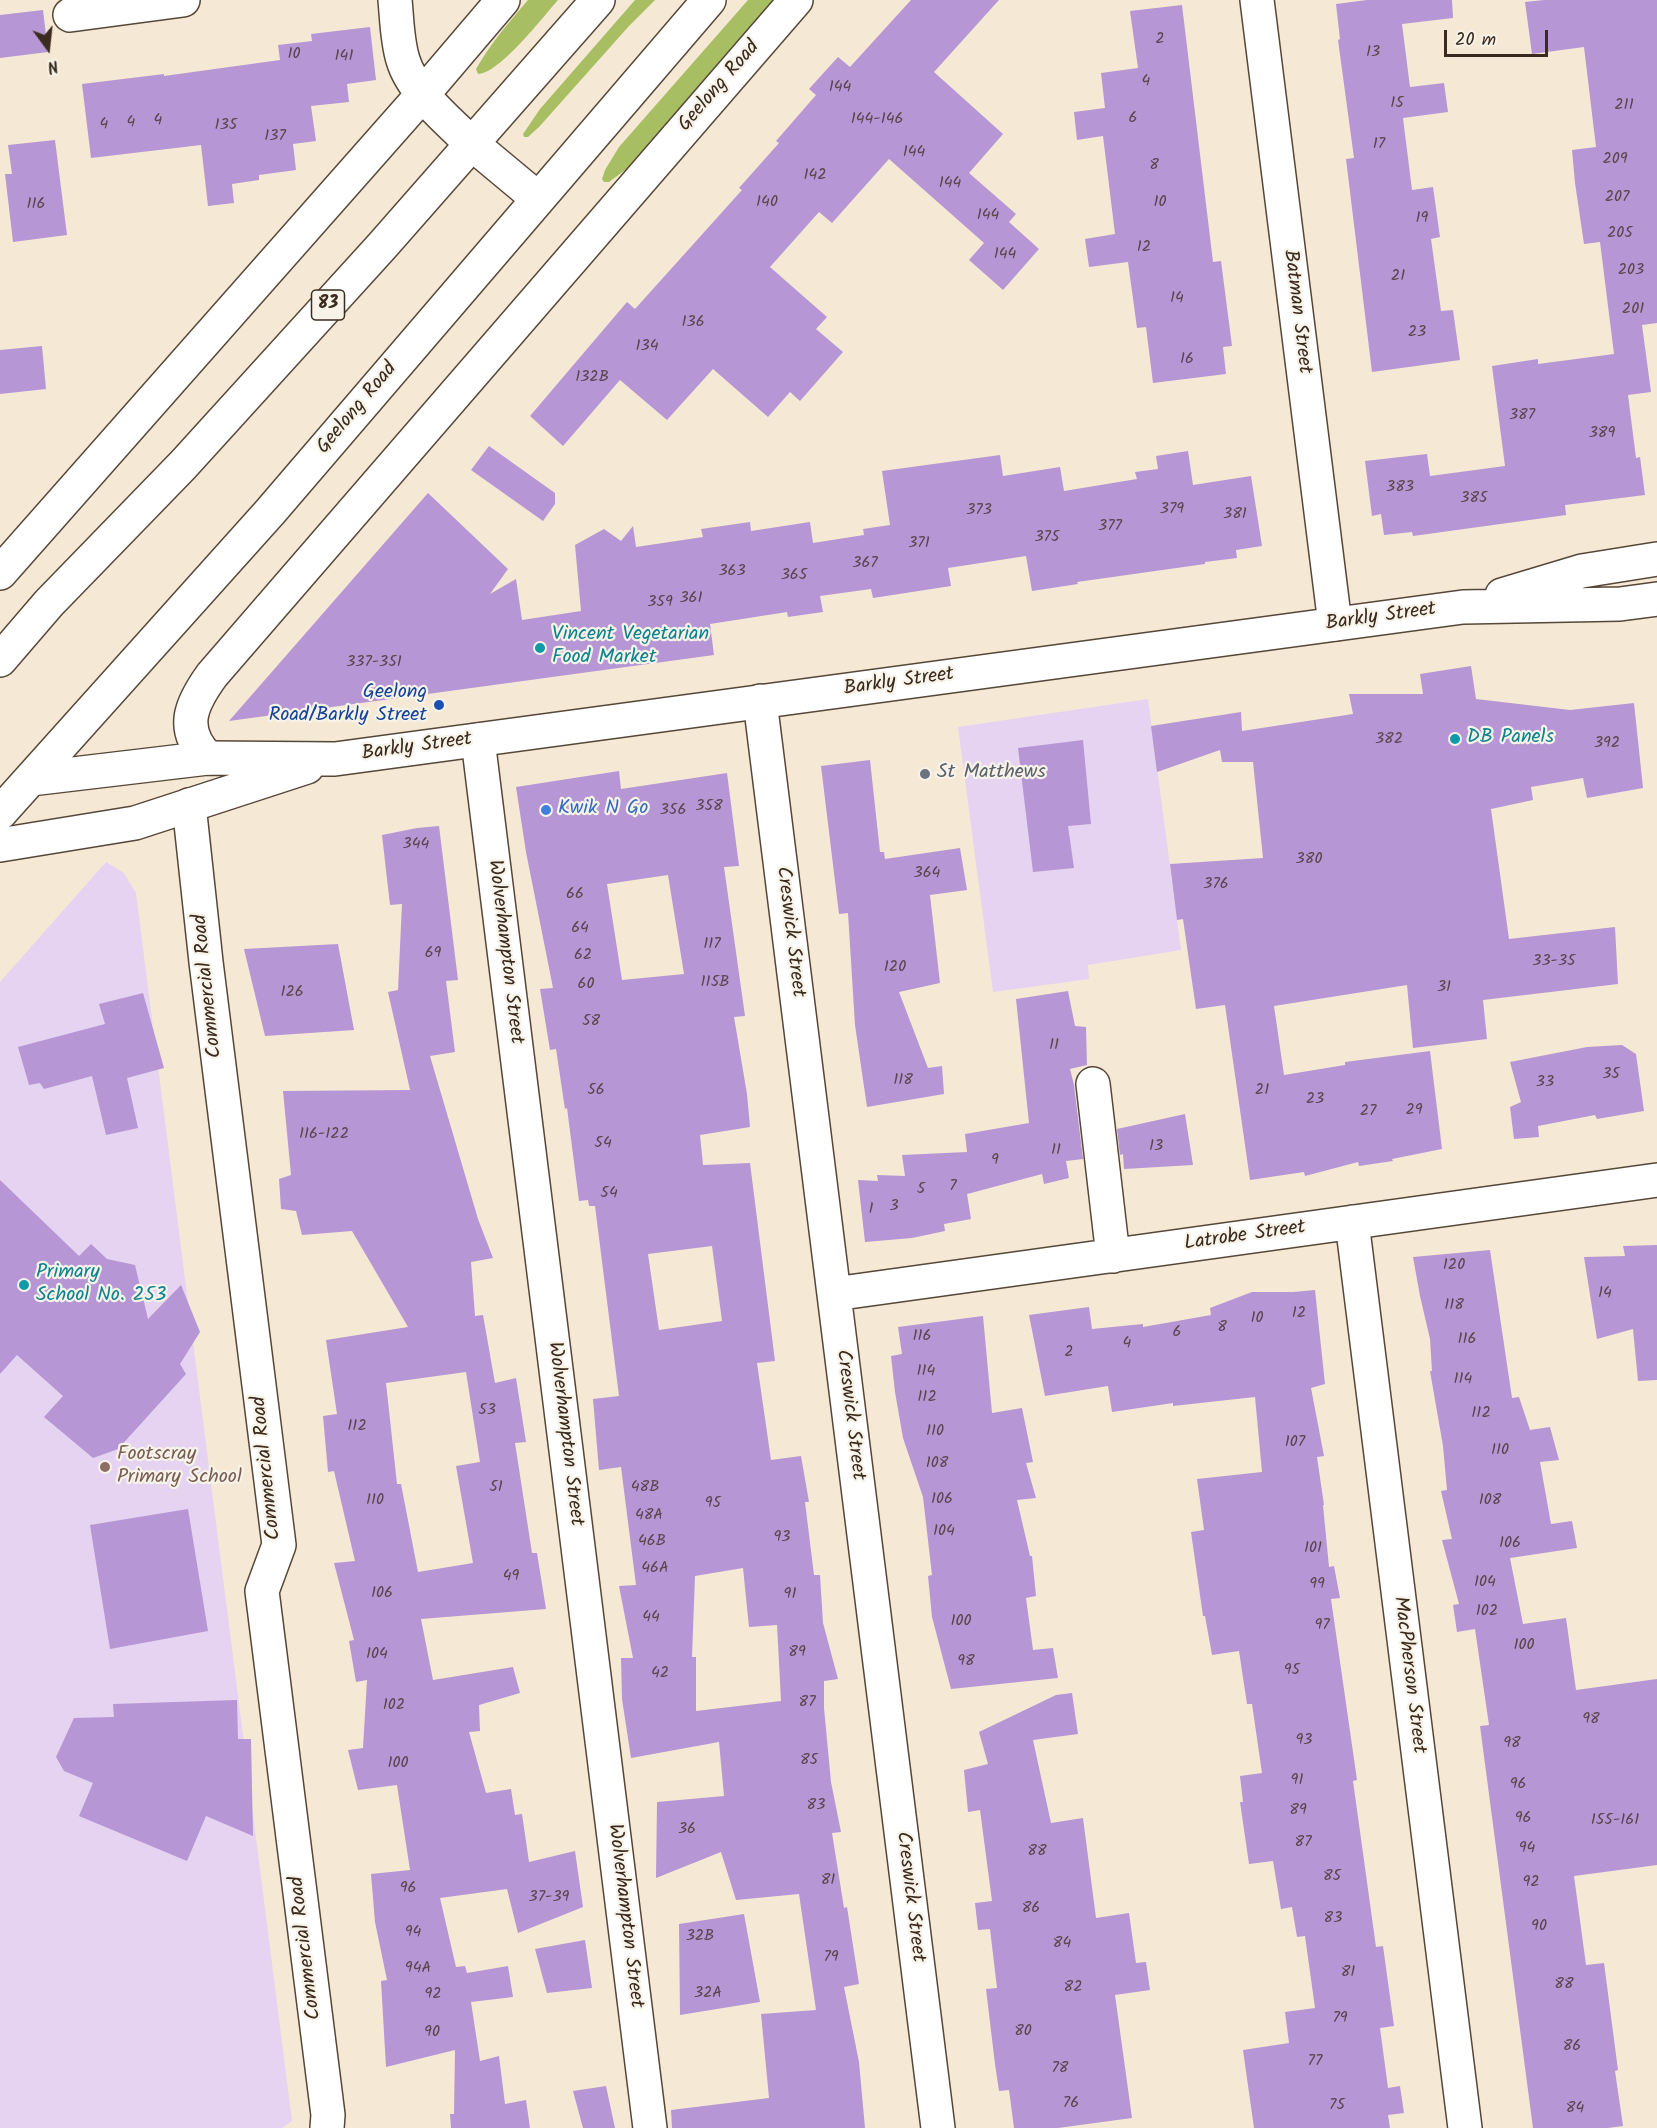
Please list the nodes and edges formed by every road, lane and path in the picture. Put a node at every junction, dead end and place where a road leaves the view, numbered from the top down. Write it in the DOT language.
graph roads {
  1 [pos="183,0"];
  2 [pos="395,0"];
  3 [pos="503,0"];
  4 [pos="598,0"];
  5 [pos="709,0"];
  6 [pos="796,0"];
  7 [pos="1257,0"];
  8 [pos="70,15"];
  9 [pos="423,94"];
  10 [pos="471,143"];
  11 [pos="537,198"];
  12 [pos="1657,559"];
  13 [pos="0,573"];
  14 [pos="1657,599"];
  15 [pos="49,603"];
  16 [pos="1463,607"];
  17 [pos="1335,624"];
  18 [pos="0,637"];
  19 [pos="0,660"];
  20 [pos="760,701"];
  21 [pos="478,740"];
  22 [pos="208,758"];
  23 [pos="335,759"];
  24 [pos="16,781"];
  25 [pos="189,805"];
  26 [pos="0,813"];
  27 [pos="0,845"];
  28 [pos="1092,1084"];
  29 [pos="1657,1180"];
  30 [pos="1352,1222"];
  31 [pos="1113,1256"];
  32 [pos="834,1294"];
  33 [pos="327,2128"];
  34 [pos="650,2128"];
  35 [pos="938,2128"];
  36 [pos="1464,2128"];
  1 -- 8 [label="main road"];
  2 -- 9 [label="main road"];
  3 -- 9 [label="main road"];
  4 -- 10 [label="main road, 83"];
  5 -- 11 [label="main road, Geelong Road"];
  6 -- 22 [label="main road, Geelong Road"];
  7 -- 17 [label="main road, Batman Street"];
  9 -- 10 [label="main road"];
  9 -- 13 [label="main road"];
  10 -- 11 [label="main road"];
  10 -- 15 [label="main road, 83"];
  11 -- 24 [label="main road, Geelong Road"];
  12 -- 16 [label="main road, Barkly Street"];
  14 -- 16 [label="main road, Barkly Street"];
  15 -- 18 [label="main road"];
  15 -- 19 [label="main road, 83"];
  16 -- 17 [label="main road, Barkly Street"];
  17 -- 20 [label="main road, Barkly Street"];
  20 -- 21 [label="main road, Barkly Street"];
  20 -- 32 [label="main road, Creswick Street"];
  21 -- 23 [label="main road, Barkly Street"];
  21 -- 34 [label="main road, Wolverhampton Street"];
  22 -- 23 [label="main road, Barkly Street"];
  22 -- 24 [label="main road, Barkly Street"];
  23 -- 25 [label="main road, Barkly Street"];
  24 -- 26 [label="main road, Geelong Road"];
  25 -- 27 [label="main road, Barkly Street"];
  25 -- 33 [label="main road, Commercial Road"];
  28 -- 31 [label="main road"];
  29 -- 30 [label="main road, Latrobe Street"];
  30 -- 31 [label="main road, Latrobe Street"];
  30 -- 36 [label="main road, MacPherson Street"];
  31 -- 32 [label="main road, Latrobe Street"];
  32 -- 35 [label="main road, Creswick Street"];
}
